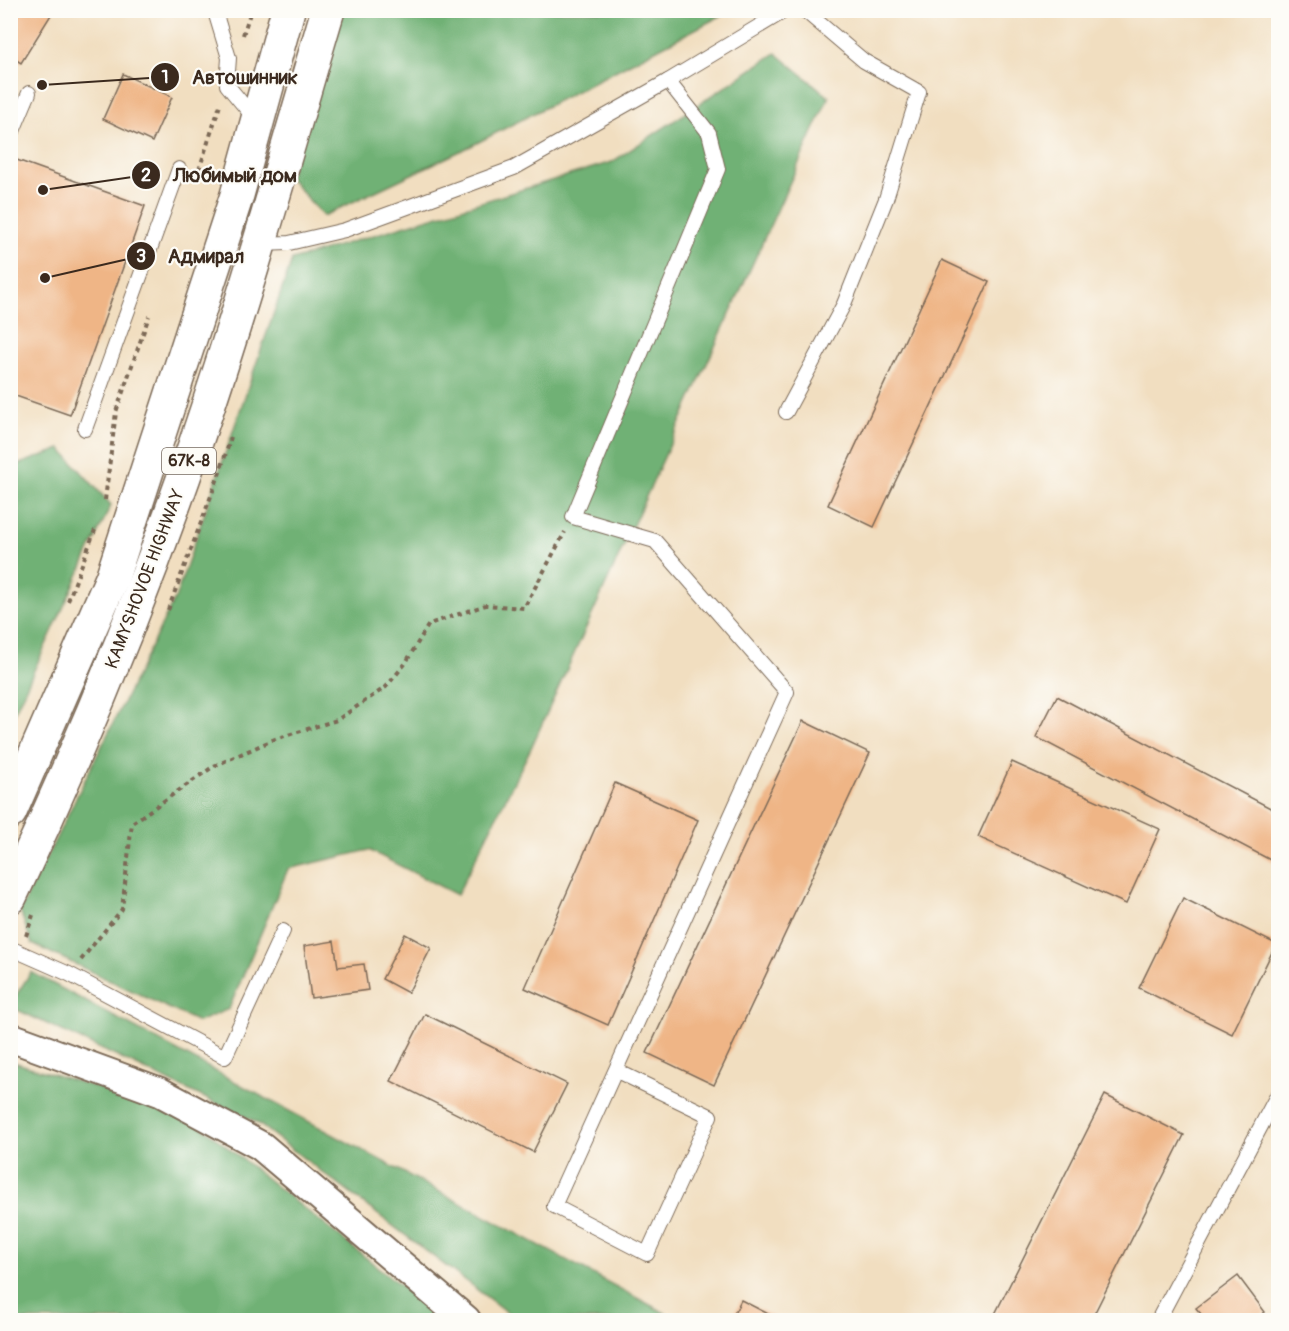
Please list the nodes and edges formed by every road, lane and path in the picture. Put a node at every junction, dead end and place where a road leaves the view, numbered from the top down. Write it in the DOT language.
graph roads {
  1 [pos="217,10"];
  2 [pos="288,10"];
  3 [pos="328,10"];
  4 [pos="786,10"];
  5 [pos="804,10"];
  6 [pos="668,81"];
  7 [pos="227,85"];
  8 [pos="29,93"];
  9 [pos="258,122"];
  10 [pos="10,138"];
  11 [pos="179,169"];
  12 [pos="197,177"];
  13 [pos="259,244"];
  14 [pos="151,311"];
  15 [pos="786,412"];
  16 [pos="85,429"];
  17 [pos="104,505"];
  18 [pos="573,517"];
  19 [pos="96,527"];
  20 [pos="67,604"];
  21 [pos="10,812"];
  22 [pos="10,897"];
  23 [pos="283,931"];
  24 [pos="10,948"];
  25 [pos="69,974"];
  26 [pos="10,1037"];
  27 [pos="617,1071"];
  28 [pos="1278,1094"];
  29 [pos="466,1320"];
  30 [pos="1158,1320"];
  1 -- 7 [label="lane"];
  2 -- 9 [label="main road, KAMYSHOVOE HIGHWAY / 67К-8"];
  3 -- 13 [label="main road, KAMYSHOVOE HIGHWAY / 67К-8"];
  4 -- 6 [label="lane"];
  5 -- 15 [label="lane"];
  6 -- 13 [label="lane"];
  6 -- 18 [label="lane"];
  7 -- 9 [label="lane"];
  7 -- 12 [label="path"];
  8 -- 10 [label="lane"];
  9 -- 21 [label="main road, KAMYSHOVOE HIGHWAY / 67К-8"];
  11 -- 16 [label="lane"];
  13 -- 22 [label="main road, KAMYSHOVOE HIGHWAY / 67К-8"];
  14 -- 17 [label="path"];
  18 -- 25 [label="path"];
  18 -- 27 [label="lane"];
  19 -- 20 [label="path"];
  23 -- 25 [label="lane"];
  24 -- 25 [label="lane"];
  26 -- 29 [label="street"];
  27 -- 27 [label="lane"];
  28 -- 30 [label="lane"];
}
